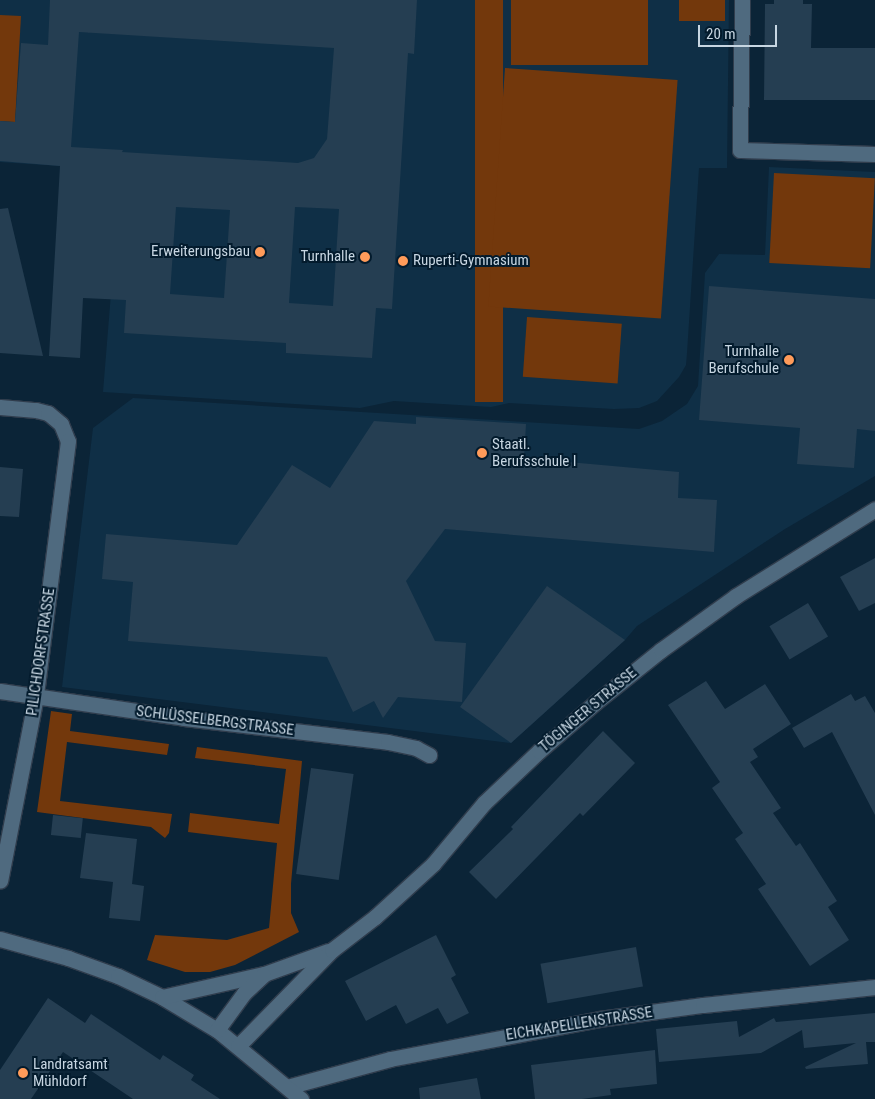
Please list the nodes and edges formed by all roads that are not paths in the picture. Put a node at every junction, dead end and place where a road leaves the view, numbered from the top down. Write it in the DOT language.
graph roads {
  1 [pos="742,0"];
  2 [pos="875,154"];
  3 [pos="0,407"];
  4 [pos="875,510"];
  5 [pos="0,691"];
  6 [pos="36,696"];
  7 [pos="429,755"];
  8 [pos="0,881"];
  9 [pos="0,939"];
  10 [pos="332,950"];
  11 [pos="264,974"];
  12 [pos="875,987"];
  13 [pos="162,997"];
  14 [pos="218,1030"];
  15 [pos="238,1046"];
  16 [pos="287,1087"];
  17 [pos="301,1099"];
  1 -- 2 [label="street"];
  3 -- 6 [label="street, PILICHDORFSTRASSE"];
  4 -- 10 [label="street, TÖGINGER STRASSE"];
  5 -- 6 [label="street, SCHLÜSSELBERGSTRASSE"];
  6 -- 7 [label="street, SCHLÜSSELBERGSTRASSE"];
  6 -- 8 [label="street, PILICHDORFSTRASSE"];
  9 -- 13 [label="street"];
  10 -- 11 [label="street, TÖGINGER STRASSE"];
  10 -- 15 [label="street, TÖGINGER STRASSE"];
  11 -- 13 [label="street, TÖGINGER STRASSE"];
  11 -- 14 [label="street, TÖGINGER STRASSE"];
  12 -- 16 [label="street, EICHKAPELLENSTRASSE"];
  13 -- 14 [label="street"];
  14 -- 15 [label="street"];
  15 -- 16 [label="street"];
  16 -- 17 [label="street"];
}
